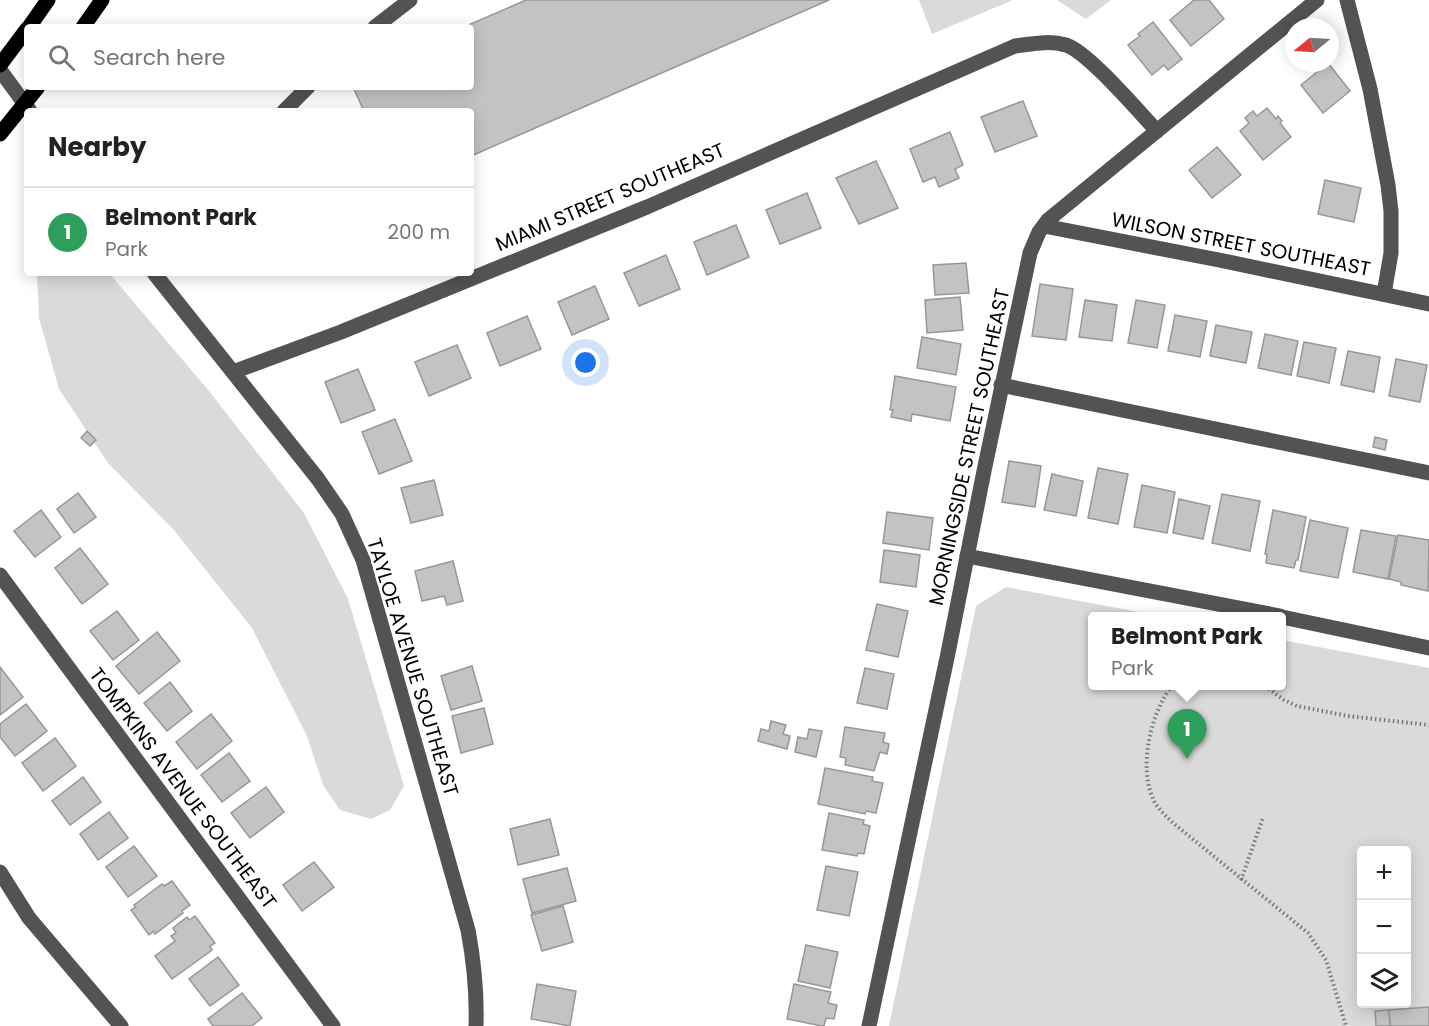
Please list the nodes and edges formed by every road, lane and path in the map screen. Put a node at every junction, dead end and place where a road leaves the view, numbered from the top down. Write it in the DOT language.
graph roads {
  1 [pos="48,0"];
  2 [pos="102,0"];
  3 [pos="410,0"];
  4 [pos="1317,0"];
  5 [pos="1347,0"];
  6 [pos="31,24"];
  7 [pos="85,24"];
  8 [pos="379,24"];
  9 [pos="24,33"];
  10 [pos="0,65"];
  11 [pos="0,70"];
  12 [pos="37,90"];
  13 [pos="305,90"];
  14 [pos="28,108"];
  15 [pos="287,108"];
  16 [pos="24,112"];
  17 [pos="1157,131"];
  18 [pos="0,134"];
  19 [pos="1044,226"];
  20 [pos="156,276"];
  21 [pos="1384,294"];
  22 [pos="1429,304"];
  23 [pos="233,372"];
  24 [pos="1001,385"];
  25 [pos="1429,473"];
  26 [pos="967,556"];
  27 [pos="0,575"];
  28 [pos="1255,612"];
  29 [pos="1286,618"];
  30 [pos="1429,648"];
  31 [pos="1170,690"];
  32 [pos="1270,690"];
  33 [pos="1429,725"];
  34 [pos="1263,818"];
  35 [pos="0,872"];
  36 [pos="1241,880"];
  37 [pos="121,1026"];
  38 [pos="333,1026"];
  39 [pos="476,1026"];
  40 [pos="869,1026"];
  41 [pos="1346,1026"];
  1 -- 6 [label="main road"];
  2 -- 7 [label="main road"];
  3 -- 8 [label="street"];
  4 -- 17 [label="street, MORNINGSIDE STREET SOUTHEAST"];
  5 -- 21 [label="street"];
  9 -- 10 [label="main road"];
  11 -- 14 [label="street"];
  12 -- 14 [label="main road"];
  13 -- 15 [label="street"];
  16 -- 18 [label="main road"];
  17 -- 19 [label="street, MORNINGSIDE STREET SOUTHEAST"];
  17 -- 23 [label="street, MIAMI STREET SOUTHEAST"];
  19 -- 21 [label="street, WILSON STREET SOUTHEAST"];
  19 -- 24 [label="street, MORNINGSIDE STREET SOUTHEAST"];
  20 -- 23 [label="street, TAYLOE AVENUE SOUTHEAST"];
  21 -- 22 [label="street, WILSON STREET SOUTHEAST"];
  23 -- 39 [label="street, TAYLOE AVENUE SOUTHEAST"];
  24 -- 25 [label="street"];
  24 -- 26 [label="street, MORNINGSIDE STREET SOUTHEAST"];
  26 -- 28 [label="street"];
  26 -- 40 [label="street, MORNINGSIDE STREET SOUTHEAST"];
  27 -- 38 [label="street, TOMPKINS AVENUE SOUTHEAST"];
  29 -- 30 [label="street"];
  31 -- 36 [label="path"];
  32 -- 33 [label="path"];
  34 -- 36 [label="path"];
  35 -- 37 [label="street"];
  36 -- 41 [label="path"];
}
